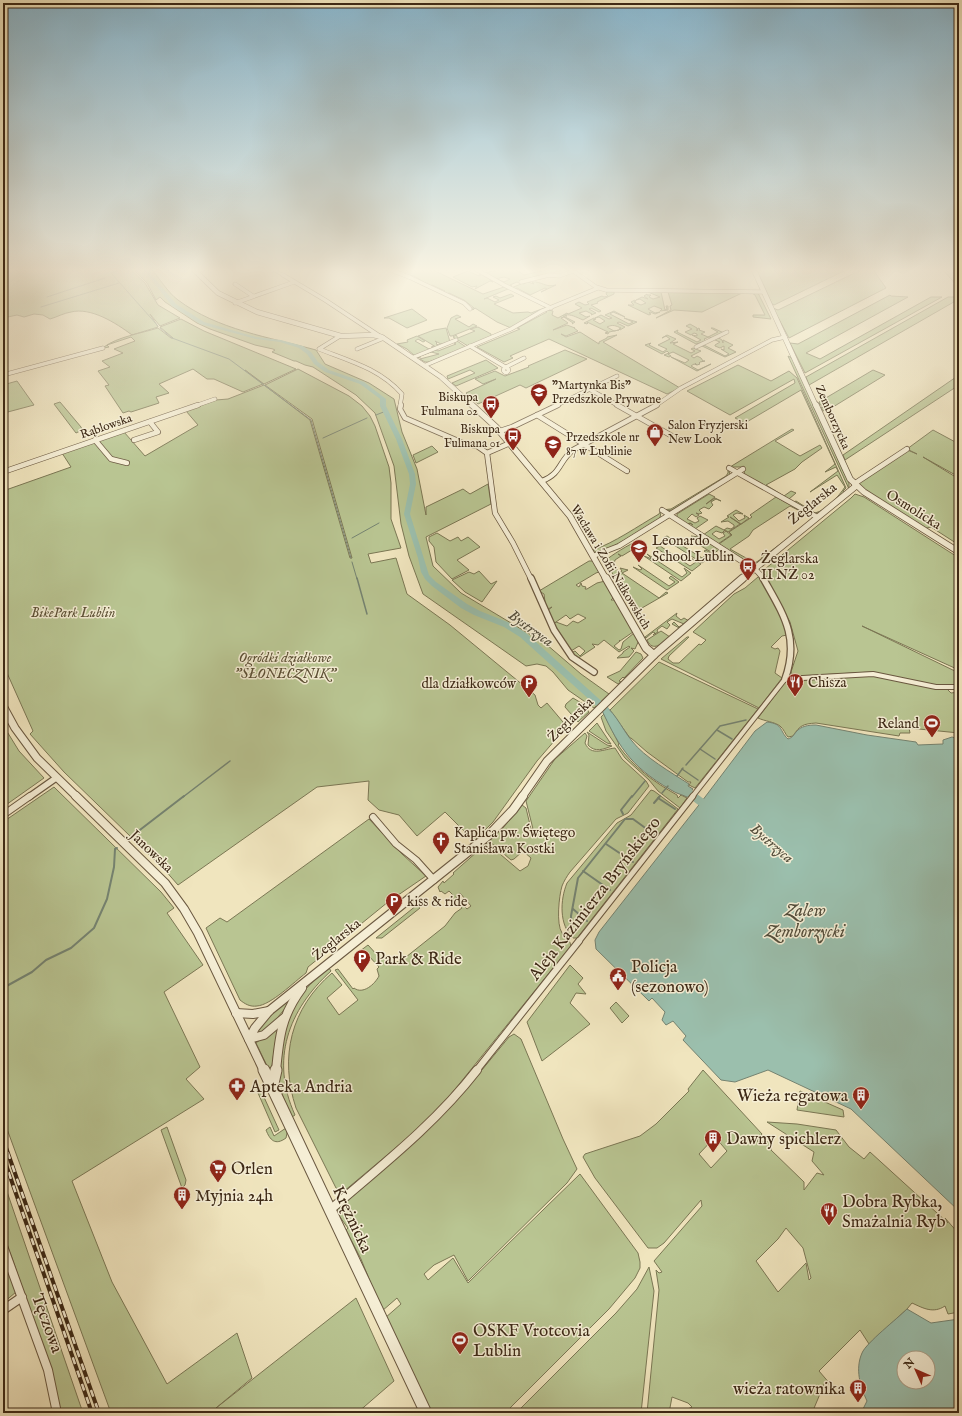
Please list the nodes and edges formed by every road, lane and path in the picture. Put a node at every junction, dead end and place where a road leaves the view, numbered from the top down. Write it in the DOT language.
graph roads {
  1 [pos="333,334"];
  2 [pos="367,334"];
  3 [pos="375,334"];
  4 [pos="498,334"];
  5 [pos="722,334"];
  6 [pos="784,334"];
  7 [pos="340,336"];
  8 [pos="382,337"];
  9 [pos="786,339"];
  10 [pos="456,340"];
  11 [pos="470,346"];
  12 [pos="696,346"];
  13 [pos="103,348"];
  14 [pos="357,349"];
  15 [pos="414,357"];
  16 [pos="524,358"];
  17 [pos="426,365"];
  18 [pos="3,368"];
  19 [pos="5,374"];
  20 [pos="617,376"];
  21 [pos="589,389"];
  22 [pos="215,399"];
  23 [pos="536,416"];
  24 [pos="637,416"];
  25 [pos="150,422"];
  26 [pos="500,431"];
  27 [pos="95,440"];
  28 [pos="134,440"];
  29 [pos="681,441"];
  30 [pos="510,443"];
  31 [pos="583,444"];
  32 [pos="907,449"];
  33 [pos="487,454"];
  34 [pos="127,463"];
  35 [pos="729,468"];
  36 [pos="743,469"];
  37 [pos="627,471"];
  38 [pos="3,472"];
  39 [pos="737,472"];
  40 [pos="542,481"];
  41 [pos="855,485"];
  42 [pos="662,510"];
  43 [pos="668,515"];
  44 [pos="817,517"];
  45 [pos="959,552"];
  46 [pos="593,556"];
  47 [pos="754,569"];
  48 [pos="654,655"];
  49 [pos="594,672"];
  50 [pos="785,679"];
  51 [pos="959,687"];
  52 [pos="3,706"];
  53 [pos="56,778"];
  54 [pos="3,815"];
  55 [pos="373,817"];
  56 [pos="434,880"];
  57 [pos="579,942"];
  58 [pos="310,979"];
  59 [pos="269,1011"];
  60 [pos="236,1013"];
  61 [pos="284,1018"];
  62 [pos="249,1040"];
  63 [pos="272,1088"];
  64 [pos="330,1210"];
  65 [pos="3,1246"];
  66 [pos="22,1297"];
  67 [pos="3,1310"];
  68 [pos="57,1413"];
  69 [pos="426,1413"];
  1 -- 7 [label="street"];
  2 -- 7 [label="street"];
  3 -- 8 [label="street"];
  4 -- 11 [label="street"];
  5 -- 12 [label="street"];
  6 -- 9 [label="street, Zemborzycka"];
  7 -- 33 [label="street"];
  8 -- 14 [label="street"];
  8 -- 15 [label="street, Wacława i Zofii Nałkowskich"];
  9 -- 24 [label="street"];
  9 -- 41 [label="street, Zemborzycka"];
  10 -- 15 [label="street"];
  11 -- 16 [label="street"];
  11 -- 17 [label="street"];
  13 -- 19 [label="street"];
  15 -- 17 [label="street, Wacława i Zofii Nałkowskich"];
  17 -- 26 [label="street, Wacława i Zofii Nałkowskich"];
  18 -- 19 [label="street"];
  20 -- 21 [label="street"];
  21 -- 23 [label="street"];
  21 -- 24 [label="street"];
  22 -- 25 [label="street, Rąblowska"];
  23 -- 26 [label="street"];
  23 -- 31 [label="street"];
  24 -- 29 [label="street"];
  24 -- 31 [label="street"];
  25 -- 27 [label="street, Rąblowska"];
  25 -- 28 [label="street"];
  26 -- 30 [label="street, Wacława i Zofii Nałkowskich"];
  27 -- 34 [label="street"];
  27 -- 38 [label="street, Rąblowska"];
  30 -- 33 [label="street"];
  30 -- 40 [label="street, Wacława i Zofii Nałkowskich"];
  31 -- 37 [label="street"];
  31 -- 40 [label="street"];
  32 -- 41 [label="street, Żeglarska"];
  33 -- 49 [label="street"];
  35 -- 39 [label="street"];
  36 -- 39 [label="street"];
  39 -- 43 [label="street"];
  39 -- 44 [label="street"];
  40 -- 46 [label="street, Wacława i Zofii Nałkowskich"];
  41 -- 44 [label="street, Żeglarska"];
  41 -- 45 [label="street, Osmolicka"];
  42 -- 43 [label="street, Aleja Kazimierza Bryńskiego"];
  43 -- 46 [label="street"];
  43 -- 47 [label="street, Aleja Kazimierza Bryńskiego"];
  44 -- 47 [label="street, Żeglarska"];
  46 -- 48 [label="street, Wacława i Zofii Nałkowskich"];
  47 -- 48 [label="street, Żeglarska"];
  47 -- 50 [label="street, Aleja Kazimierza Bryńskiego"];
  48 -- 56 [label="street, Żeglarska"];
  50 -- 51 [label="street"];
  50 -- 57 [label="street, Aleja Kazimierza Bryńskiego"];
  52 -- 53 [label="street, Janowska"];
  53 -- 54 [label="street"];
  53 -- 60 [label="street, Janowska"];
  55 -- 56 [label="street"];
  56 -- 58 [label="street, Żeglarska"];
  57 -- 64 [label="street, Aleja Kazimierza Bryńskiego"];
  58 -- 59 [label="street, Żeglarska"];
  58 -- 61 [label="street, Żeglarska"];
  59 -- 60 [label="street, Żeglarska"];
  59 -- 62 [label="street, Żeglarska"];
  60 -- 62 [label="street, Janowska"];
  61 -- 62 [label="street, Żeglarska"];
  61 -- 63 [label="street, Żeglarska"];
  62 -- 63 [label="street, Krężnicka"];
  63 -- 64 [label="street, Krężnicka"];
  64 -- 69 [label="street, Krężnicka"];
  65 -- 66 [label="street, Tęczowa"];
  66 -- 67 [label="street"];
  66 -- 68 [label="street, Tęczowa"];
}
